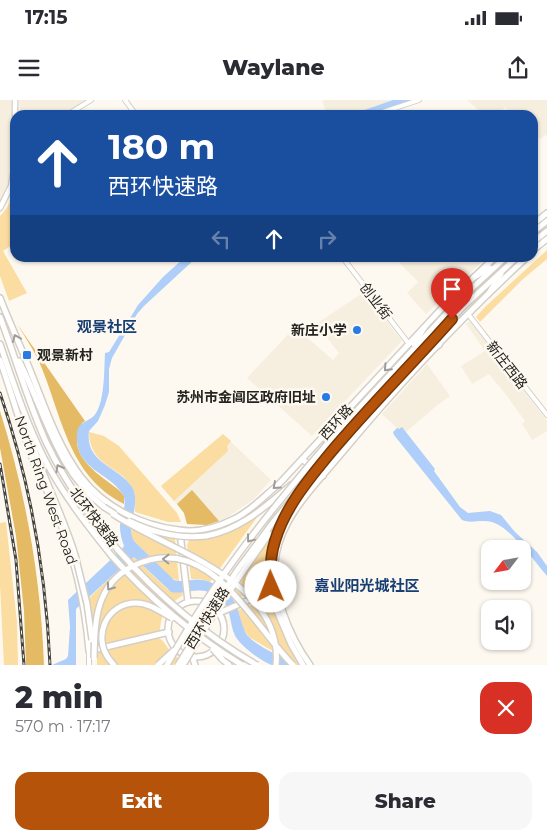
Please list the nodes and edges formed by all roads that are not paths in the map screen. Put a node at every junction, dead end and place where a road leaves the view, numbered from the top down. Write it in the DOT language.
graph roads {
  1 [pos="90,100"];
  2 [pos="419,100"];
  3 [pos="75,110"];
  4 [pos="389,110"];
  5 [pos="10,188"];
  6 [pos="0,208"];
  7 [pos="346,262"];
  8 [pos="490,262"];
  9 [pos="511,262"];
  10 [pos="522,262"];
  11 [pos="499,263"];
  12 [pos="505,267"];
  13 [pos="474,277"];
  14 [pos="488,292"];
  15 [pos="0,298"];
  16 [pos="468,314"];
  17 [pos="0,317"];
  18 [pos="424,328"];
  19 [pos="10,343"];
  20 [pos="0,344"];
  21 [pos="409,344"];
  22 [pos="439,345"];
  23 [pos="407,355"];
  24 [pos="0,360"];
  25 [pos="407,368"];
  26 [pos="19,394"];
  27 [pos="547,415"];
  28 [pos="302,459"];
  29 [pos="323,476"];
  30 [pos="295,482"];
  31 [pos="301,488"];
  32 [pos="295,499"];
  33 [pos="113,514"];
  34 [pos="180,531"];
  35 [pos="277,588"];
  36 [pos="188,602"];
  37 [pos="221,612"];
  38 [pos="180,622"];
  39 [pos="169,632"];
  40 [pos="208,643"];
  41 [pos="177,647"];
  42 [pos="89,651"];
  43 [pos="192,656"];
  44 [pos="94,658"];
  45 [pos="89,665"];
  46 [pos="94,665"];
  47 [pos="114,665"];
  48 [pos="158,665"];
  49 [pos="167,665"];
  50 [pos="178,665"];
  51 [pos="183,665"];
  52 [pos="194,665"];
  53 [pos="228,665"];
  54 [pos="242,665"];
  55 [pos="257,665"];
  56 [pos="276,665"];
  57 [pos="293,665"];
  58 [pos="303,665"];
  59 [pos="310,665"];
  1 -- 3 [label="street"];
  2 -- 4 [label="street"];
  5 -- 6 [label="main road"];
  7 -- 21 [label="street, 创业街"];
  8 -- 13 [label="main road, 西环路"];
  9 -- 12 [label="main road, 西环快速路"];
  10 -- 14 [label="main road, 西环路"];
  11 -- 13 [label="main road"];
  11 -- 23 [label="main road"];
  12 -- 14 [label="main road"];
  12 -- 25 [label="main road, 西环快速路"];
  13 -- 18 [label="main road, 西环路"];
  14 -- 16 [label="main road, 西环路"];
  34 -- 15 [label="main road, North Ring West Road, one-way"];
  16 -- 22 [label="main road, 西环路"];
  16 -- 27 [label="street, 新庄西路"];
  17 -- 19 [label="main road, 北环快速路"];
  18 -- 21 [label="main road, 西环路"];
  18 -- 23 [label="main road"];
  19 -- 33 [label="main road, bridge"];
  55 -- 19 [label="main road, 北环快速路, one-way, bridge"];
  20 -- 26 [label="main road, 北环快速路"];
  21 -- 28 [label="main road, 西环路, one-way"];
  22 -- 25 [label="main road"];
  22 -- 29 [label="main road, 西环路"];
  23 -- 30 [label="main road, 西环快速路, bridge"];
  24 -- 42 [label="main road, North Ring West Road"];
  25 -- 31 [label="main road, 西环快速路, bridge"];
  26 -- 38 [label="main road, 北环快速路, bridge"];
  26 -- 44 [label="main road, bridge"];
  28 -- 29 [label="main road"];
  28 -- 34 [label="main road, 西环路, one-way"];
  29 -- 35 [label="main road, 西环路"];
  30 -- 33 [label="main road, bridge"];
  30 -- 41 [label="main road, 西环快速路, one-way, bridge"];
  31 -- 32 [label="main road, bridge"];
  31 -- 50 [label="main road, 西环快速路, bridge"];
  32 -- 51 [label="main road, bridge"];
  32 -- 58 [label="main road, bridge"];
  33 -- 56 [label="main road, bridge"];
  34 -- 36 [label="main road"];
  35 -- 37 [label="main road"];
  35 -- 59 [label="main road, 西环路"];
  36 -- 37 [label="main road"];
  36 -- 39 [label="main road"];
  37 -- 43 [label="main road"];
  38 -- 40 [label="main road, 北环快速路, bridge"];
  38 -- 47 [label="main road, bridge"];
  39 -- 42 [label="main road"];
  39 -- 43 [label="main road"];
  40 -- 53 [label="main road, bridge"];
  40 -- 54 [label="main road, 北环快速路, bridge"];
  41 -- 48 [label="main road, bridge"];
  41 -- 49 [label="main road, 西环快速路, bridge"];
  42 -- 45 [label="street"];
  43 -- 52 [label="main road"];
  44 -- 46 [label="main road, bridge"];
  57 -- 44 [label="main road, one-way, bridge"];
}
